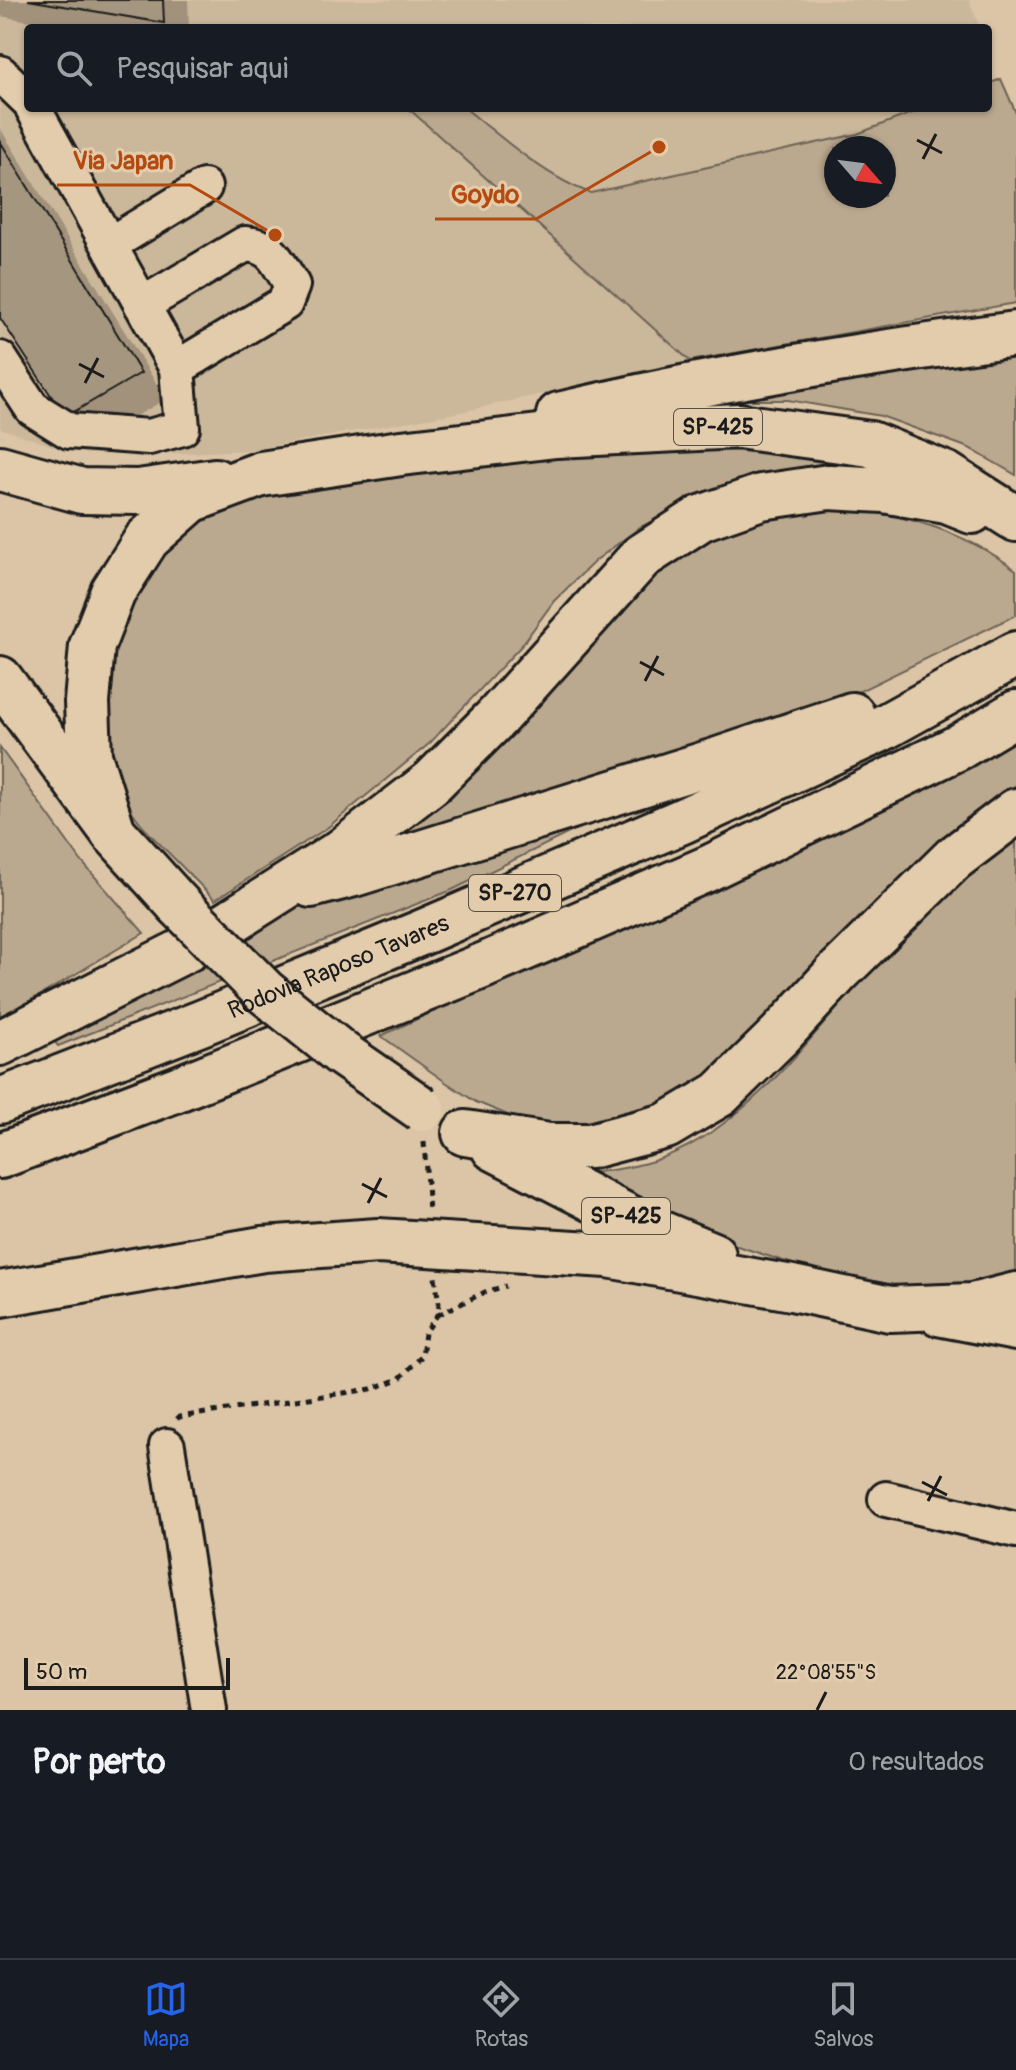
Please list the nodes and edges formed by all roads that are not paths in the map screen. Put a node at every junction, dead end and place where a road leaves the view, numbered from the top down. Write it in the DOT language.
graph roads {
  1 [pos="0,73"];
  2 [pos="24,96"];
  3 [pos="35,112"];
  4 [pos="204,187"];
  5 [pos="109,245"];
  6 [pos="142,305"];
  7 [pos="1016,334"];
  8 [pos="0,359"];
  9 [pos="177,368"];
  10 [pos="401,453"];
  11 [pos="0,468"];
  12 [pos="261,474"];
  13 [pos="1016,519"];
  14 [pos="1016,527"];
  15 [pos="998,663"];
  16 [pos="0,679"];
  17 [pos="1016,713"];
  18 [pos="1016,811"];
  19 [pos="113,832"];
  20 [pos="274,894"];
  21 [pos="0,1043"];
  22 [pos="0,1101"];
  23 [pos="465,1133"];
  24 [pos="0,1156"];
  25 [pos="792,1288"];
  26 [pos="0,1294"];
  27 [pos="1016,1295"];
  28 [pos="890,1309"];
  29 [pos="1016,1333"];
  30 [pos="167,1446"];
  31 [pos="886,1499"];
  32 [pos="1016,1530"];
  33 [pos="209,1710"];
  1 -- 2 [label="street"];
  3 -- 5 [label="street"];
  4 -- 5 [label="street"];
  5 -- 6 [label="street"];
  6 -- 9 [label="street"];
  6 -- 9 [label="street"];
  7 -- 10 [label="highway"];
  8 -- 9 [label="street"];
  10 -- 12 [label="highway, SP-425"];
  10 -- 13 [label="highway, SP-425"];
  11 -- 12 [label="highway, SP-425"];
  12 -- 19 [label="highway"];
  14 -- 20 [label="highway"];
  15 -- 20 [label="highway"];
  15 -- 22 [label="highway, Rodovia Raposo Tavares / SP-270"];
  16 -- 19 [label="highway, SP-425"];
  17 -- 24 [label="highway, SP-270"];
  18 -- 23 [label="highway"];
  19 -- 23 [label="highway, SP-425, bridge"];
  20 -- 21 [label="highway"];
  23 -- 25 [label="highway, SP-425"];
  25 -- 26 [label="highway"];
  25 -- 28 [label="highway, SP-425"];
  27 -- 28 [label="highway, SP-425"];
  28 -- 29 [label="street"];
  30 -- 33 [label="street"];
  31 -- 32 [label="street"];
}
